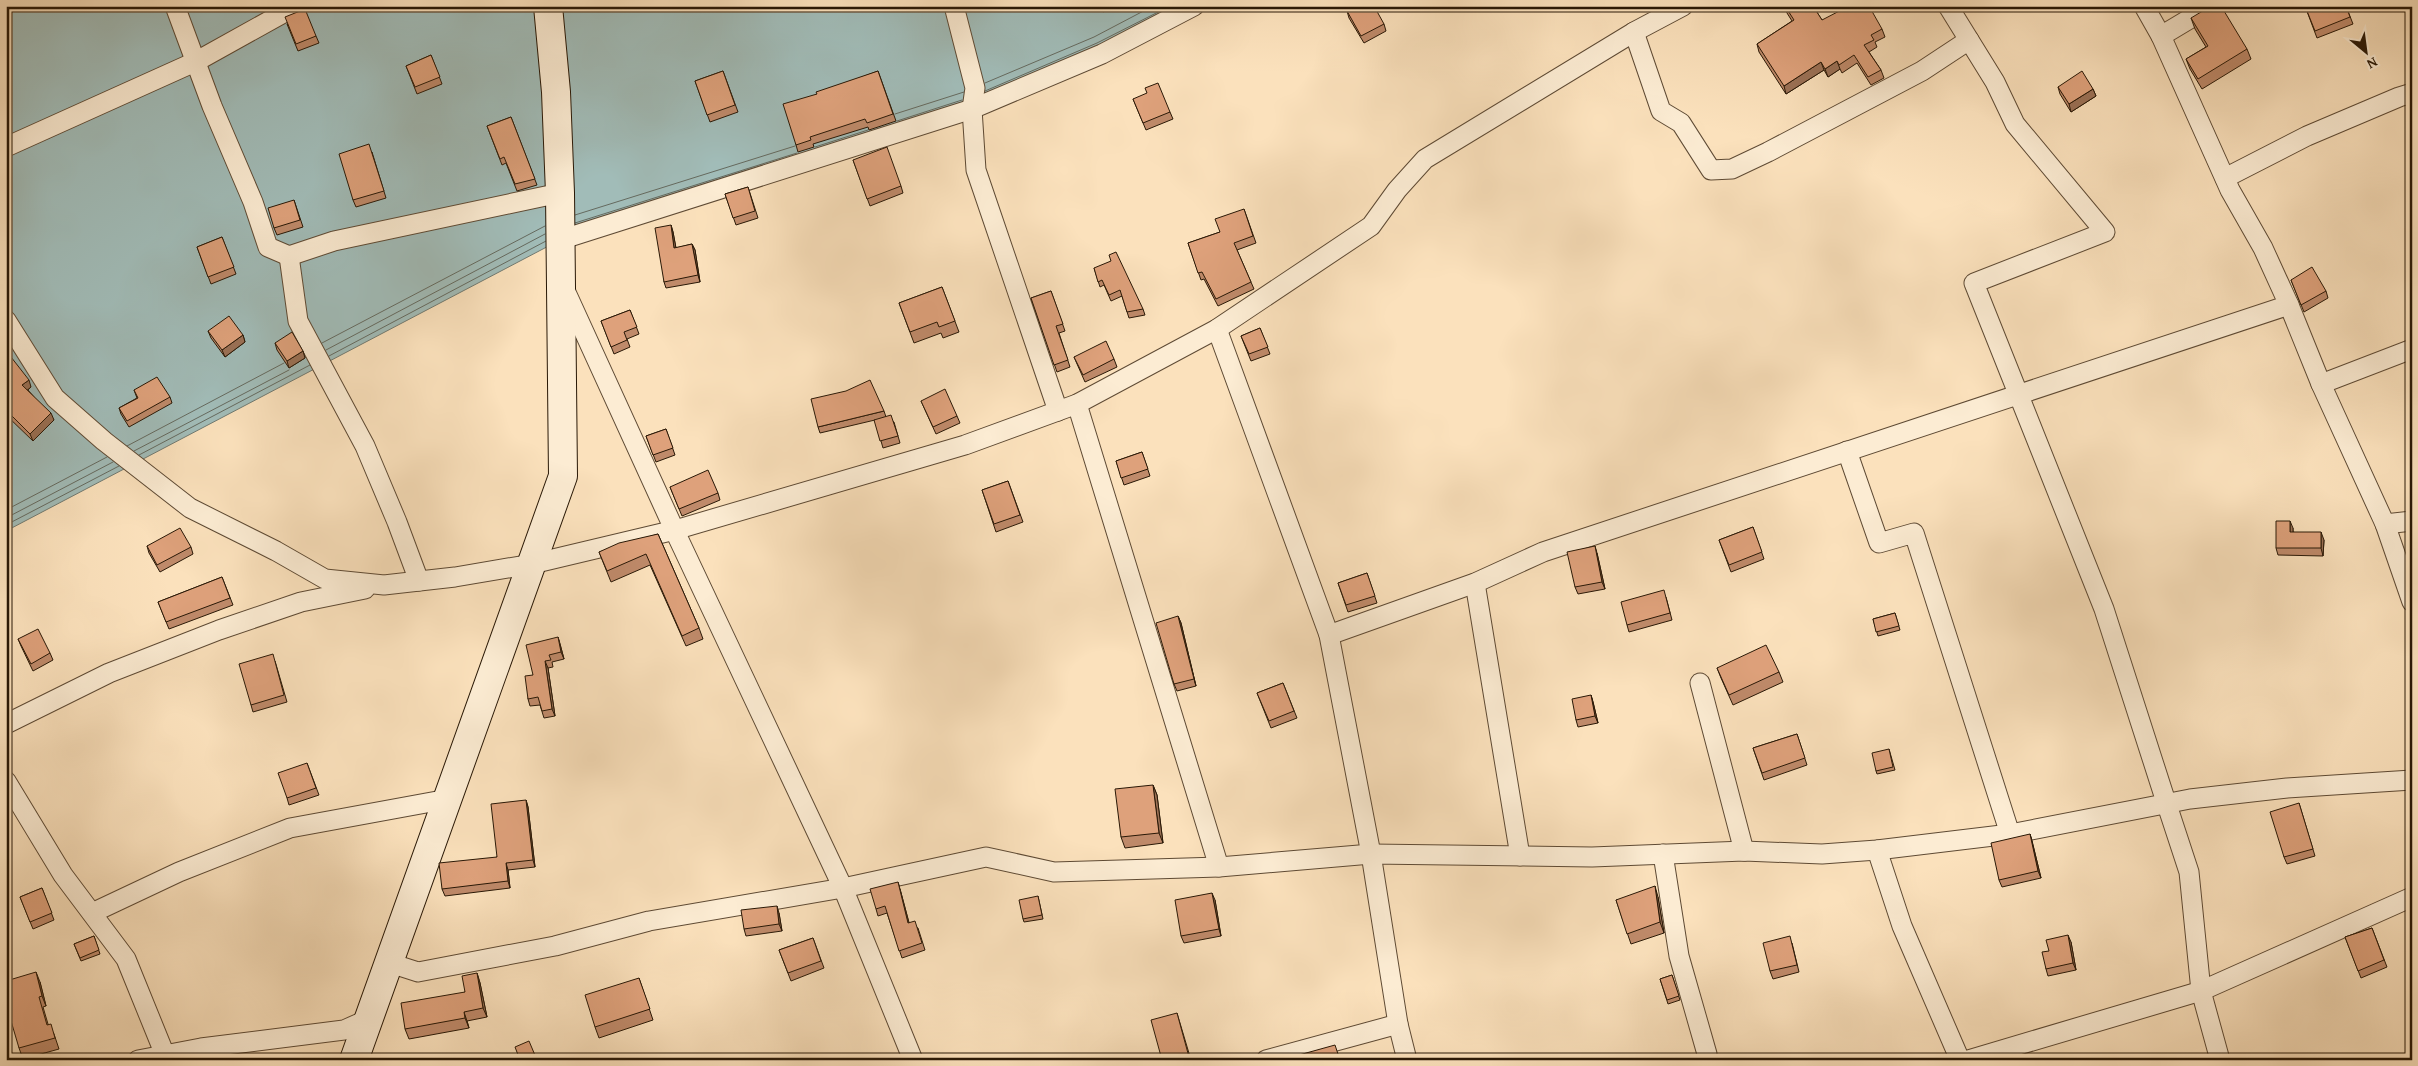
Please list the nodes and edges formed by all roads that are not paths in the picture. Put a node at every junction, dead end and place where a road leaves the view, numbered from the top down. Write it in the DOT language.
graph roads {
  1 [pos="175,6"];
  2 [pos="548,6"];
  3 [pos="954,6"];
  4 [pos="1194,6"];
  5 [pos="1683,6"];
  6 [pos="1948,6"];
  7 [pos="2144,6"];
  8 [pos="2211,6"];
  9 [pos="284,9"];
  10 [pos="1634,32"];
  11 [pos="2161,36"];
  12 [pos="1969,40"];
  13 [pos="197,61"];
  14 [pos="2412,93"];
  15 [pos="972,109"];
  16 [pos="6,147"];
  17 [pos="2225,178"];
  18 [pos="560,193"];
  19 [pos="560,240"];
  20 [pos="289,256"];
  21 [pos="561,280"];
  22 [pos="2289,305"];
  23 [pos="6,320"];
  24 [pos="1217,329"];
  25 [pos="12,341"];
  26 [pos="2412,349"];
  27 [pos="2321,384"];
  28 [pos="2018,394"];
  29 [pos="1076,404"];
  30 [pos="1058,411"];
  31 [pos="1846,451"];
  32 [pos="2412,521"];
  33 [pos="2384,524"];
  34 [pos="675,530"];
  35 [pos="532,564"];
  36 [pos="419,581"];
  37 [pos="1475,583"];
  38 [pos="384,585"];
  39 [pos="2412,602"];
  40 [pos="1329,635"];
  41 [pos="1700,683"];
  42 [pos="6,724"];
  43 [pos="2412,780"];
  44 [pos="6,781"];
  45 [pos="448,799"];
  46 [pos="2167,805"];
  47 [pos="2010,834"];
  48 [pos="1877,850"];
  49 [pos="1744,852"];
  50 [pos="1371,854"];
  51 [pos="1663,854"];
  52 [pos="1520,856"];
  53 [pos="1219,867"];
  54 [pos="843,888"];
  55 [pos="2412,897"];
  56 [pos="92,913"];
  57 [pos="390,962"];
  58 [pos="2201,991"];
  59 [pos="371,1018"];
  60 [pos="1398,1024"];
  61 [pos="202,1054"];
  62 [pos="1707,1054"];
  63 [pos="165,1055"];
  64 [pos="138,1060"];
  65 [pos="354,1060"];
  66 [pos="913,1060"];
  67 [pos="1266,1060"];
  68 [pos="1407,1060"];
  69 [pos="1960,1060"];
  70 [pos="1968,1060"];
  71 [pos="2220,1060"];
  1 -- 13 [label="street"];
  2 -- 18 [label="street"];
  3 -- 15 [label="street"];
  4 -- 15 [label="street"];
  5 -- 10 [label="street"];
  6 -- 12 [label="street"];
  7 -- 11 [label="street"];
  8 -- 11 [label="street"];
  9 -- 13 [label="street"];
  10 -- 12 [label="street"];
  10 -- 24 [label="street"];
  11 -- 17 [label="street"];
  12 -- 28 [label="street"];
  13 -- 16 [label="street"];
  13 -- 20 [label="street"];
  14 -- 17 [label="street"];
  15 -- 19 [label="street"];
  15 -- 30 [label="street"];
  17 -- 22 [label="street"];
  18 -- 19 [label="street"];
  18 -- 20 [label="street"];
  19 -- 21 [label="street"];
  20 -- 36 [label="street"];
  21 -- 34 [label="street"];
  21 -- 35 [label="street"];
  22 -- 27 [label="street"];
  22 -- 28 [label="street"];
  23 -- 25 [label="street"];
  24 -- 29 [label="street"];
  24 -- 40 [label="street"];
  25 -- 38 [label="street"];
  26 -- 27 [label="street"];
  27 -- 33 [label="street"];
  28 -- 31 [label="street"];
  28 -- 46 [label="street"];
  29 -- 30 [label="street"];
  29 -- 53 [label="street"];
  30 -- 34 [label="street"];
  31 -- 37 [label="street"];
  31 -- 47 [label="street"];
  32 -- 33 [label="street"];
  33 -- 39 [label="street"];
  34 -- 35 [label="street"];
  34 -- 54 [label="street"];
  35 -- 36 [label="street"];
  35 -- 45 [label="street"];
  36 -- 38 [label="street"];
  37 -- 40 [label="street"];
  37 -- 52 [label="street"];
  38 -- 42 [label="street"];
  40 -- 50 [label="street"];
  41 -- 49 [label="street"];
  43 -- 46 [label="street"];
  44 -- 56 [label="street"];
  45 -- 56 [label="street"];
  45 -- 57 [label="street"];
  46 -- 47 [label="street"];
  46 -- 58 [label="street"];
  47 -- 48 [label="street"];
  48 -- 49 [label="street"];
  48 -- 69 [label="street"];
  49 -- 51 [label="street"];
  50 -- 52 [label="street"];
  50 -- 53 [label="street"];
  50 -- 60 [label="street"];
  51 -- 52 [label="street"];
  51 -- 62 [label="street"];
  53 -- 54 [label="street"];
  54 -- 57 [label="street"];
  54 -- 66 [label="street"];
  55 -- 58 [label="street"];
  56 -- 63 [label="street"];
  57 -- 59 [label="street"];
  58 -- 70 [label="street"];
  58 -- 71 [label="street"];
  59 -- 61 [label="street"];
  59 -- 65 [label="street"];
  60 -- 67 [label="street"];
  60 -- 68 [label="street"];
  61 -- 63 [label="street"];
  63 -- 64 [label="street"];
}
